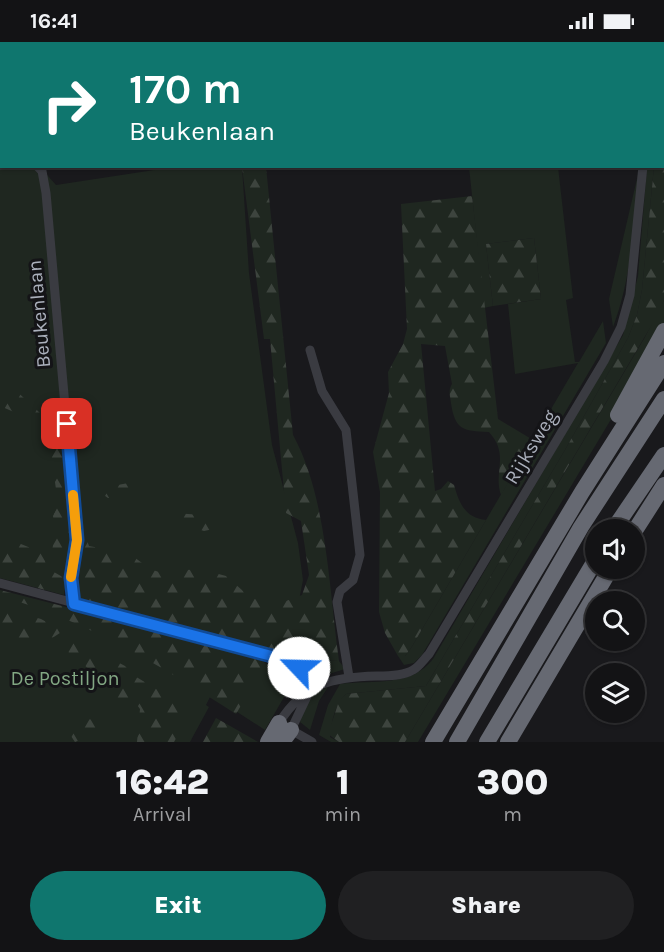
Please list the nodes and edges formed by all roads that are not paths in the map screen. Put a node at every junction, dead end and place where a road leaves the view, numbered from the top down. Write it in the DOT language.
graph roads {
  1 [pos="39,168"];
  2 [pos="643,168"];
  3 [pos="664,331"];
  4 [pos="310,350"];
  5 [pos="664,363"];
  6 [pos="664,399"];
  7 [pos="664,455"];
  8 [pos="663,487"];
  9 [pos="582,492"];
  10 [pos="620,519"];
  11 [pos="642,519"];
  12 [pos="585,577"];
  13 [pos="604,579"];
  14 [pos="0,583"];
  15 [pos="74,604"];
  16 [pos="352,677"];
  17 [pos="312,688"];
  18 [pos="284,732"];
  19 [pos="268,742"];
  20 [pos="312,742"];
  21 [pos="433,742"];
  22 [pos="457,742"];
  23 [pos="487,742"];
  24 [pos="508,742"];
  1 -- 15 [label="street, Beukenlaan"];
  2 -- 16 [label="street, Rijksweg"];
  3 -- 9 [label="highway"];
  4 -- 16 [label="street"];
  5 -- 9 [label="highway"];
  6 -- 22 [label="highway"];
  7 -- 10 [label="highway"];
  8 -- 11 [label="highway"];
  9 -- 21 [label="highway"];
  12 -- 23 [label="highway"];
  13 -- 24 [label="highway"];
  14 -- 15 [label="street"];
  15 -- 17 [label="street"];
  16 -- 17 [label="street, Rijksweg"];
  17 -- 18 [label="street"];
  18 -- 19 [label="highway"];
  18 -- 20 [label="street"];
}
